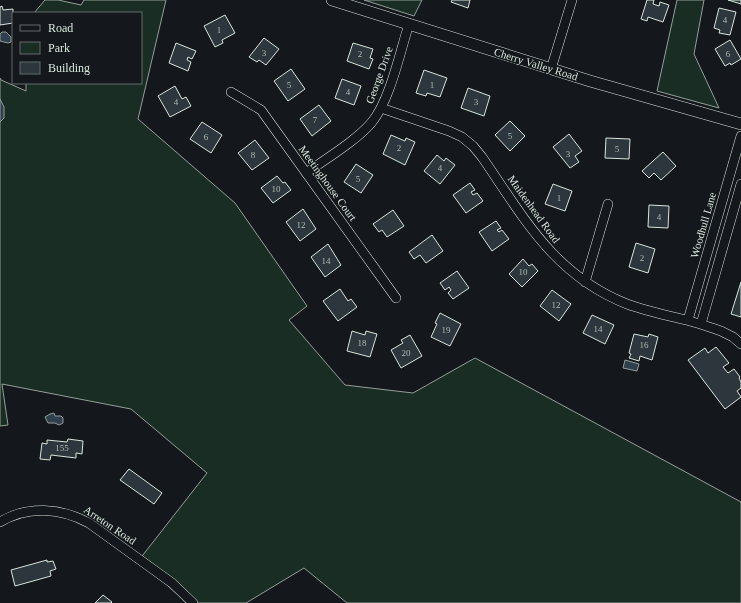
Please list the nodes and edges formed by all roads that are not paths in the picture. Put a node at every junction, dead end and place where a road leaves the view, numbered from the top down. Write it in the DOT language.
graph roads {
  1 [pos="332,0"];
  2 [pos="572,0"];
  3 [pos="409,24"];
  4 [pos="551,69"];
  5 [pos="231,92"];
  6 [pos="382,108"];
  7 [pos="741,124"];
  8 [pos="741,136"];
  9 [pos="306,173"];
  10 [pos="741,184"];
  11 [pos="608,204"];
  12 [pos="585,282"];
  13 [pos="396,298"];
  14 [pos="688,320"];
  15 [pos="701,324"];
  16 [pos="741,344"];
  17 [pos="0,522"];
  18 [pos="193,603"];
  1 -- 3 [label="street, Cherry Valley Road"];
  2 -- 4 [label="street"];
  3 -- 4 [label="street, Cherry Valley Road"];
  3 -- 6 [label="street, George Drive"];
  4 -- 7 [label="street, Cherry Valley Road"];
  5 -- 9 [label="street, Meetinghouse Court"];
  6 -- 9 [label="street, George Drive"];
  6 -- 12 [label="street, Maidenhead Road"];
  8 -- 14 [label="street, Woodhull Lane"];
  9 -- 13 [label="street, Meetinghouse Court"];
  10 -- 15 [label="street"];
  11 -- 12 [label="street"];
  12 -- 14 [label="street, Maidenhead Road"];
  14 -- 15 [label="street, Maidenhead Road"];
  15 -- 16 [label="street, Maidenhead Road"];
  17 -- 18 [label="street, Arreton Road"];
}
